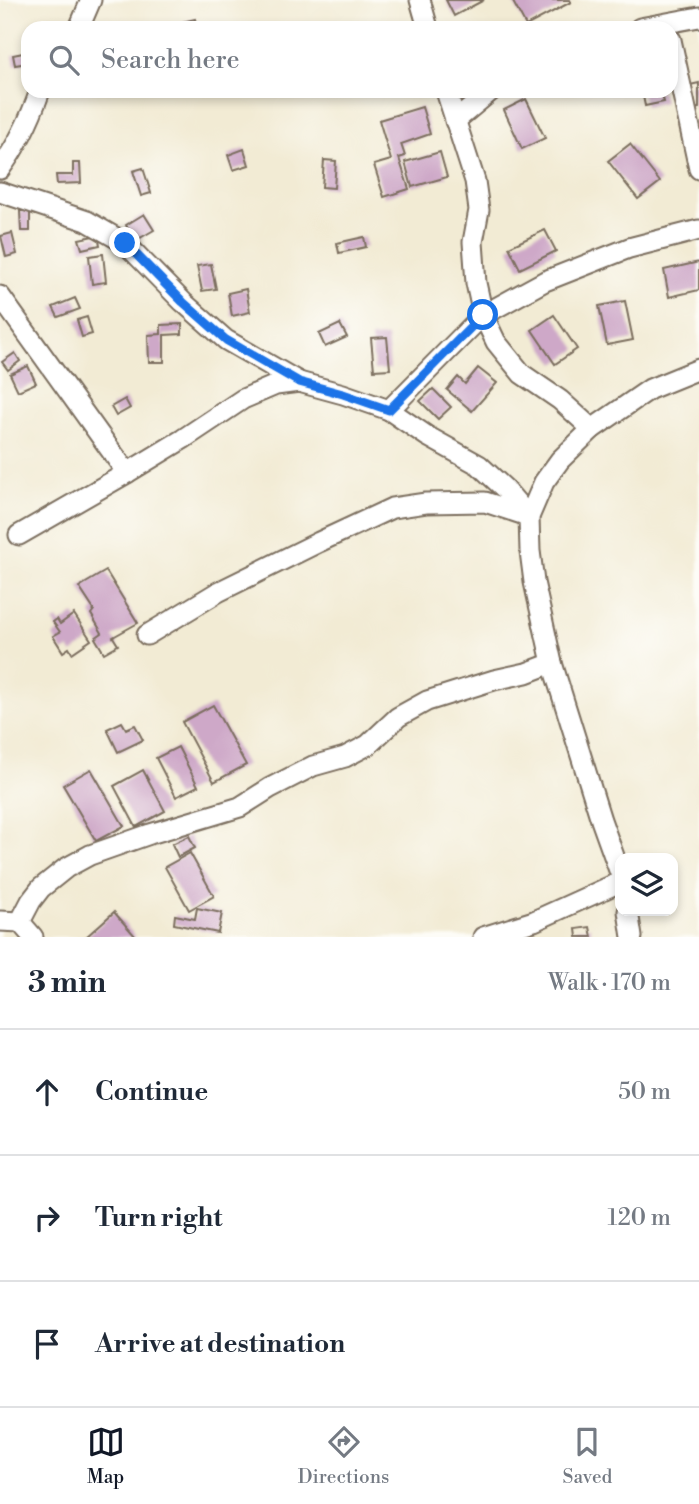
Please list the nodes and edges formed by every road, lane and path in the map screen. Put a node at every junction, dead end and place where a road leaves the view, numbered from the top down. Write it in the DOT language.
graph roads {
  1 [pos="91,0"];
  2 [pos="420,0"];
  3 [pos="699,17"];
  4 [pos="82,21"];
  5 [pos="426,21"];
  6 [pos="678,26"];
  7 [pos="678,75"];
  8 [pos="38,98"];
  9 [pos="448,98"];
  10 [pos="483,98"];
  11 [pos="455,121"];
  12 [pos="0,169"];
  13 [pos="699,169"];
  14 [pos="0,192"];
  15 [pos="699,230"];
  16 [pos="0,296"];
  17 [pos="483,315"];
  18 [pos="699,369"];
  19 [pos="299,382"];
  20 [pos="389,410"];
  21 [pos="592,429"];
  22 [pos="127,473"];
  23 [pos="529,517"];
  24 [pos="19,535"];
  25 [pos="147,635"];
  26 [pos="552,663"];
  27 [pos="615,859"];
  28 [pos="615,884"];
  29 [pos="629,916"];
  30 [pos="10,921"];
  31 [pos="33,937"];
  32 [pos="483,937"];
  33 [pos="632,937"];
  1 -- 4 [label="street"];
  2 -- 5 [label="street"];
  3 -- 6 [label="street"];
  7 -- 13 [label="street"];
  8 -- 12 [label="street"];
  9 -- 11 [label="street"];
  10 -- 11 [label="street"];
  11 -- 17 [label="street"];
  14 -- 19 [label="street"];
  15 -- 17 [label="street"];
  16 -- 22 [label="street"];
  17 -- 20 [label="street"];
  17 -- 21 [label="street"];
  18 -- 21 [label="street"];
  19 -- 20 [label="street"];
  19 -- 22 [label="street"];
  20 -- 23 [label="street"];
  21 -- 23 [label="street"];
  22 -- 24 [label="street"];
  23 -- 25 [label="street"];
  23 -- 26 [label="street"];
  26 -- 27 [label="street"];
  26 -- 30 [label="street"];
  28 -- 32 [label="street"];
  29 -- 33 [label="street"];
  30 -- 31 [label="street"];
}
